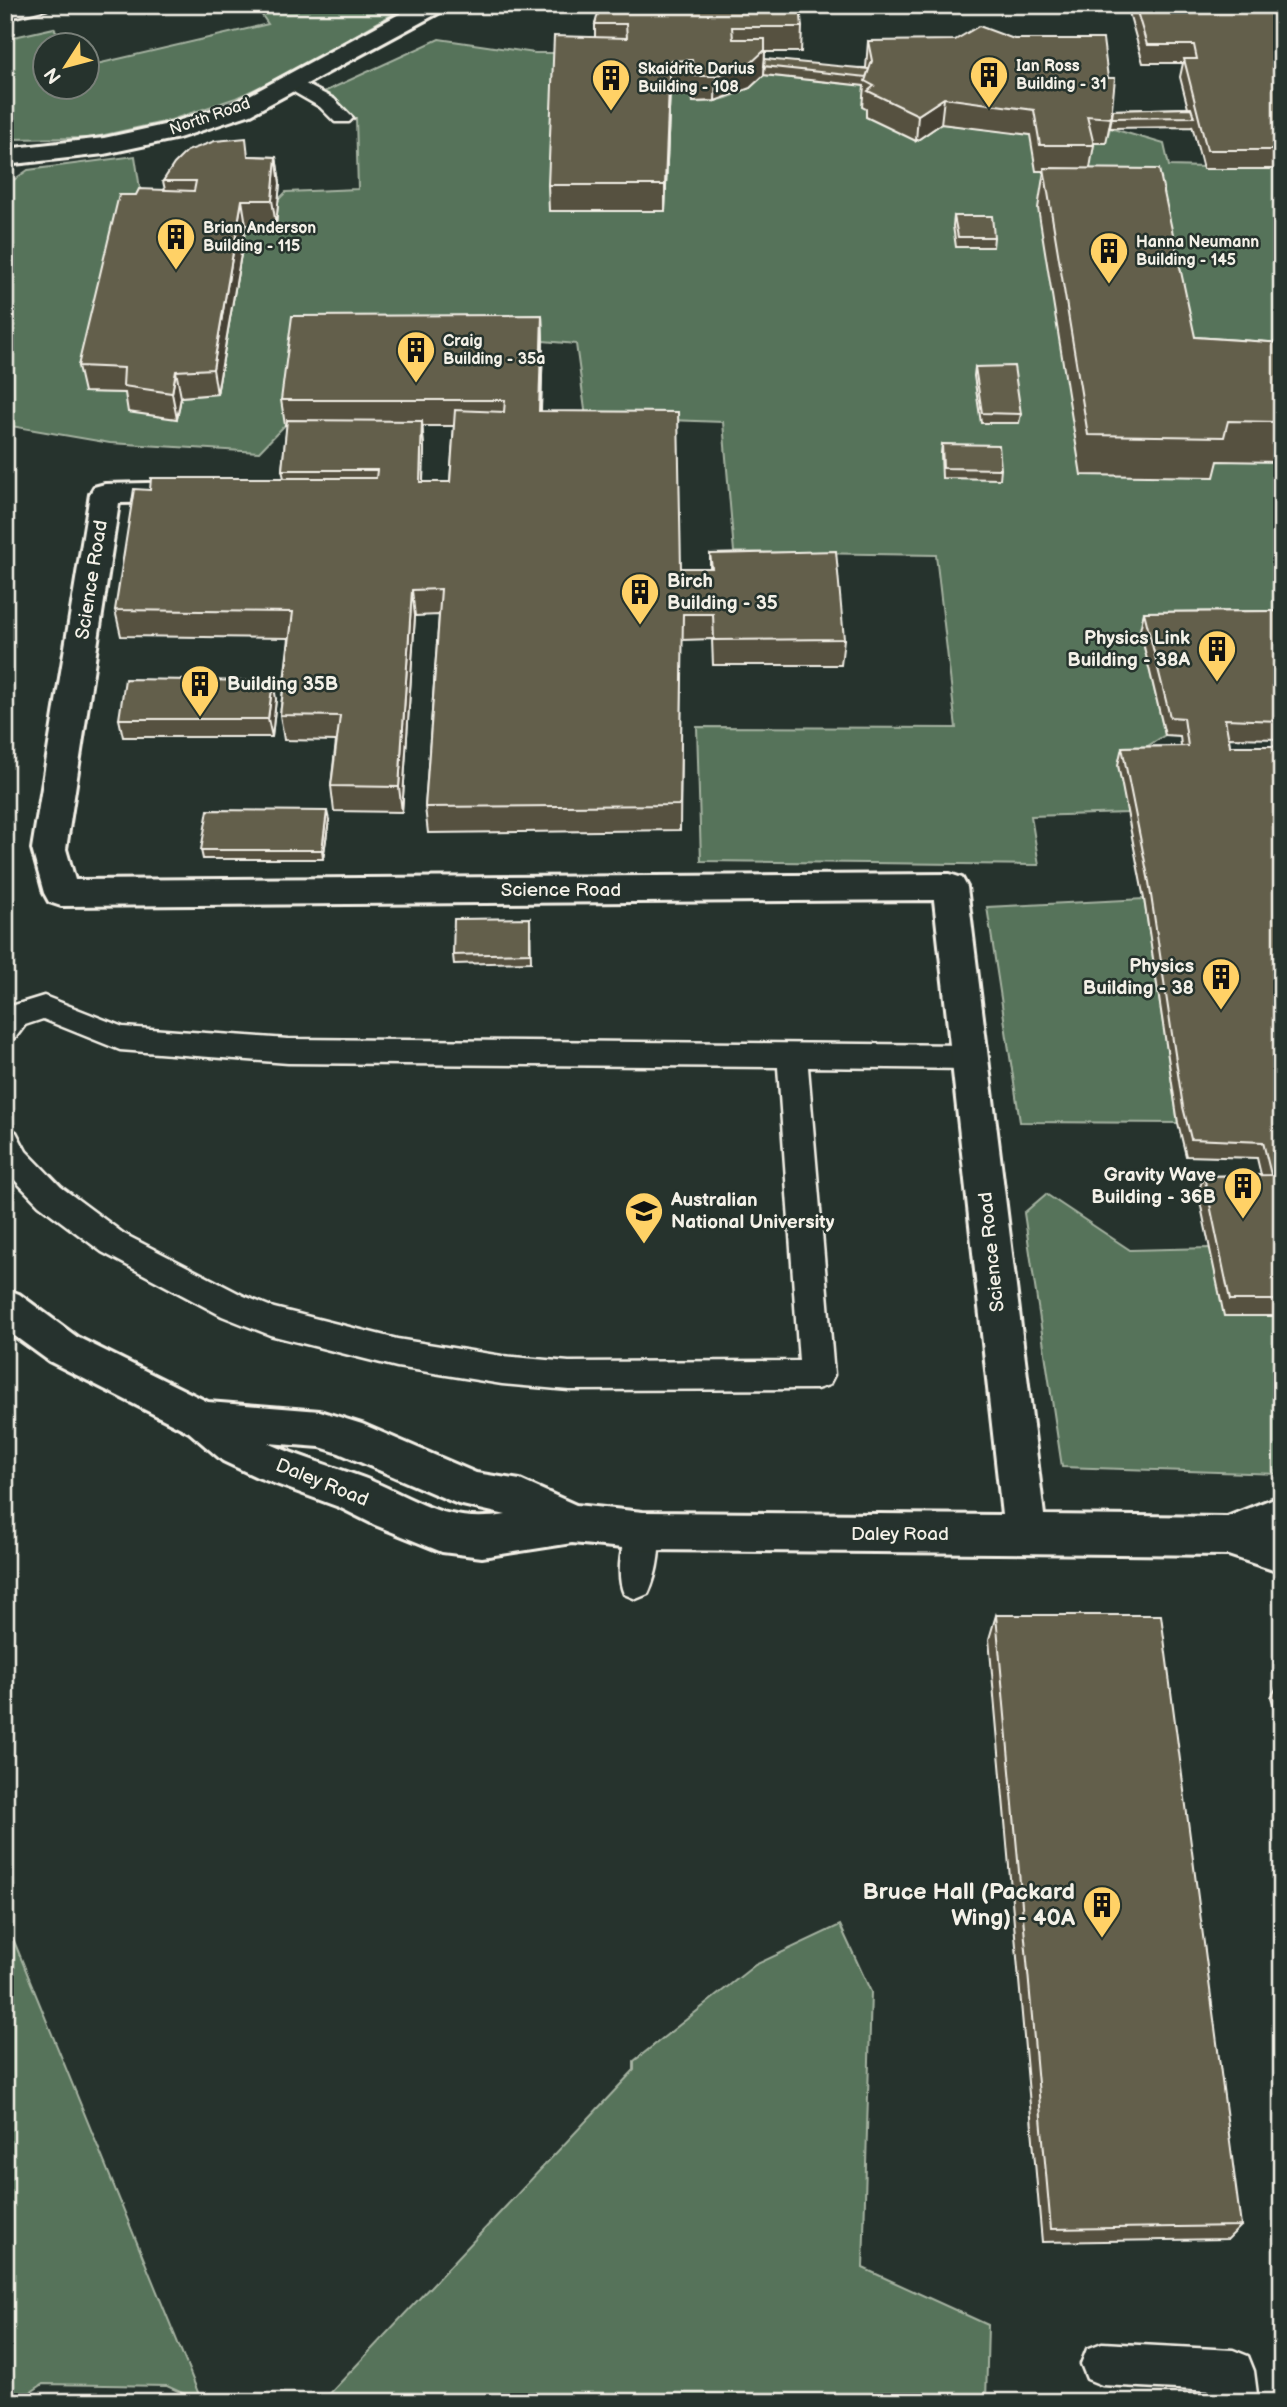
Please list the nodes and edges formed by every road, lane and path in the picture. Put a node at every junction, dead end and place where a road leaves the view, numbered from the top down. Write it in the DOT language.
graph roads {
  1 [pos="40,5"];
  2 [pos="435,5"];
  3 [pos="5,13"];
  4 [pos="292,83"];
  5 [pos="342,118"];
  6 [pos="5,157"];
  7 [pos="213,492"];
  8 [pos="5,1029"];
  9 [pos="792,1055"];
  10 [pos="970,1057"];
  11 [pos="5,1141"];
  12 [pos="5,1306"];
  13 [pos="1282,1514"];
  14 [pos="643,1531"];
  15 [pos="1025,1534"];
  16 [pos="1227,1536"];
  17 [pos="1282,1554"];
  18 [pos="636,1583"];
  19 [pos="1102,2364"];
  20 [pos="1237,2402"];
  1 -- 3 [label="lane"];
  2 -- 4 [label="street, North Road"];
  4 -- 5 [label="lane"];
  4 -- 6 [label="street, North Road"];
  7 -- 10 [label="street, Science Road"];
  8 -- 9 [label="lane"];
  9 -- 10 [label="lane"];
  9 -- 11 [label="lane"];
  10 -- 15 [label="street, Science Road"];
  12 -- 14 [label="street, Daley Road"];
  13 -- 16 [label="street, Daley Road"];
  14 -- 15 [label="street, Daley Road"];
  14 -- 18 [label="lane"];
  15 -- 16 [label="street, Daley Road"];
  16 -- 17 [label="street, Daley Road"];
  19 -- 20 [label="lane"];
}
